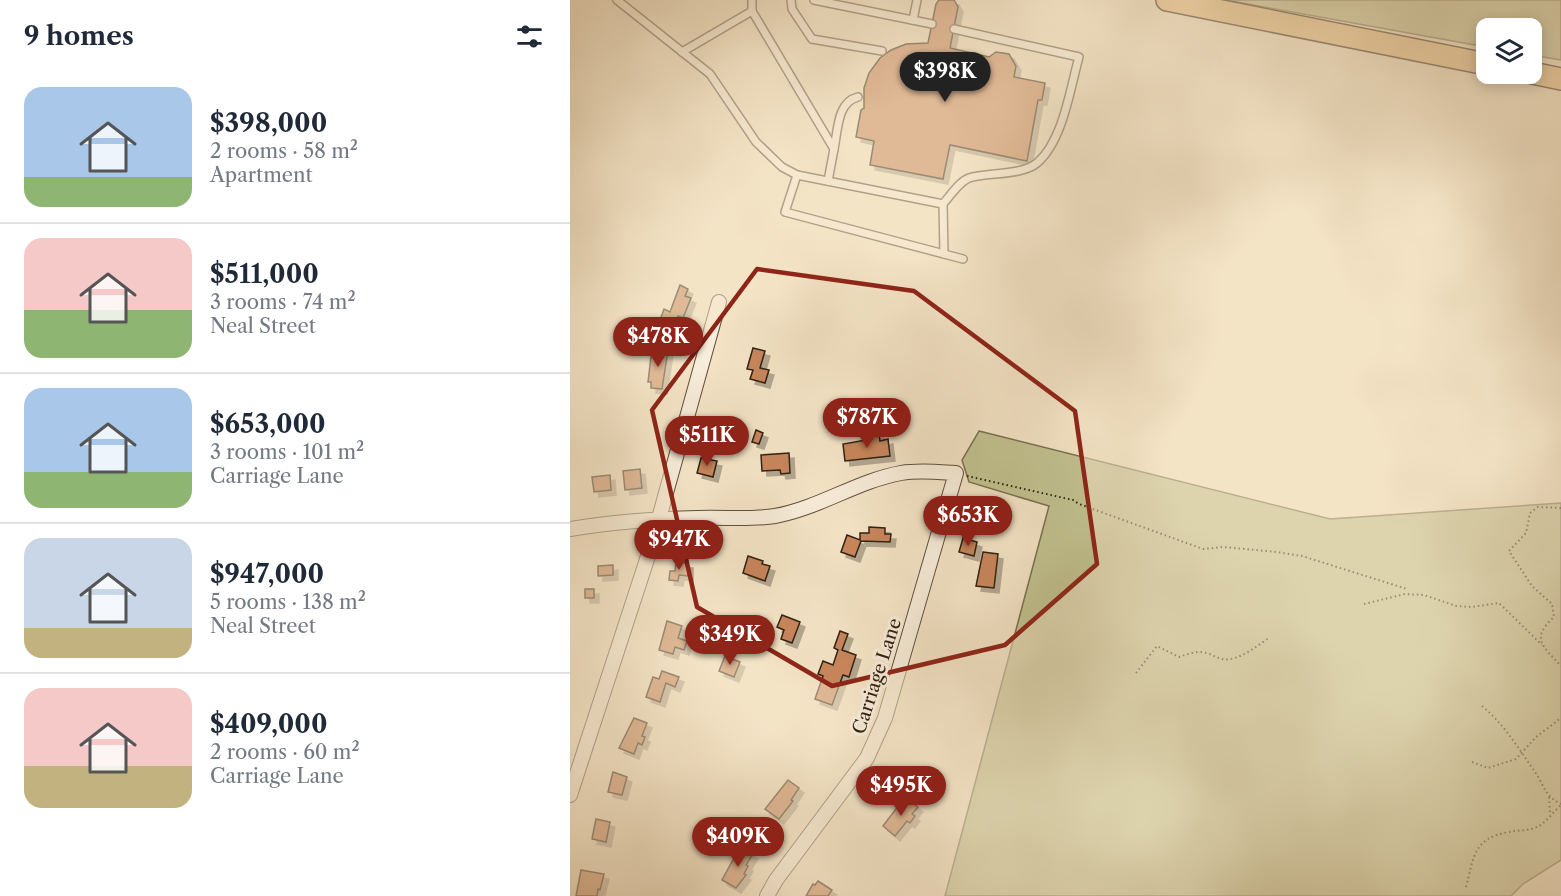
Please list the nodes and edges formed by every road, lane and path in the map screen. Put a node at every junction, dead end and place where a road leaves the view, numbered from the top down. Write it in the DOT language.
graph roads {
  1 [pos="617,0"];
  2 [pos="752,0"];
  3 [pos="791,0"];
  4 [pos="814,0"];
  5 [pos="917,0"];
  6 [pos="1175,1"];
  7 [pos="752,11"];
  8 [pos="914,20"];
  9 [pos="932,24"];
  10 [pos="954,29"];
  11 [pos="882,51"];
  12 [pos="682,52"];
  13 [pos="1476,62"];
  14 [pos="1542,75"];
  15 [pos="1561,79"];
  16 [pos="858,97"];
  17 [pos="834,149"];
  18 [pos="797,175"];
  19 [pos="828,181"];
  20 [pos="942,204"];
  21 [pos="944,254"];
  22 [pos="963,259"];
  23 [pos="719,302"];
  24 [pos="956,474"];
  25 [pos="1561,508"];
  26 [pos="659,519"];
  27 [pos="570,529"];
  28 [pos="1407,589"];
  29 [pos="1364,604"];
  30 [pos="1269,638"];
  31 [pos="1543,646"];
  32 [pos="1561,666"];
  33 [pos="1136,673"];
  34 [pos="1482,706"];
  35 [pos="1561,718"];
  36 [pos="1522,753"];
  37 [pos="1472,762"];
  38 [pos="570,795"];
  39 [pos="1549,797"];
  40 [pos="1561,804"];
  41 [pos="1550,814"];
  42 [pos="1466,887"];
  43 [pos="767,896"];
  1 -- 12 [label="lane"];
  2 -- 7 [label="lane"];
  3 -- 11 [label="lane"];
  4 -- 8 [label="lane"];
  5 -- 8 [label="lane"];
  6 -- 13 [label="main road"];
  7 -- 12 [label="lane"];
  7 -- 17 [label="lane"];
  8 -- 9 [label="lane"];
  10 -- 20 [label="lane"];
  12 -- 18 [label="lane"];
  14 -- 15 [label="main road"];
  16 -- 17 [label="lane"];
  17 -- 19 [label="lane"];
  18 -- 19 [label="lane"];
  18 -- 21 [label="lane"];
  19 -- 20 [label="lane"];
  20 -- 21 [label="lane"];
  21 -- 22 [label="lane"];
  23 -- 26 [label="street"];
  24 -- 26 [label="street"];
  24 -- 28 [label="path"];
  24 -- 43 [label="street, Carriage Lane"];
  25 -- 31 [label="path"];
  26 -- 27 [label="street"];
  26 -- 38 [label="street"];
  29 -- 31 [label="path"];
  30 -- 33 [label="path"];
  31 -- 32 [label="path"];
  34 -- 36 [label="path"];
  35 -- 36 [label="path"];
  36 -- 37 [label="path"];
  36 -- 39 [label="path"];
  39 -- 40 [label="path"];
  39 -- 41 [label="path"];
  40 -- 41 [label="path"];
  41 -- 42 [label="path"];
}
